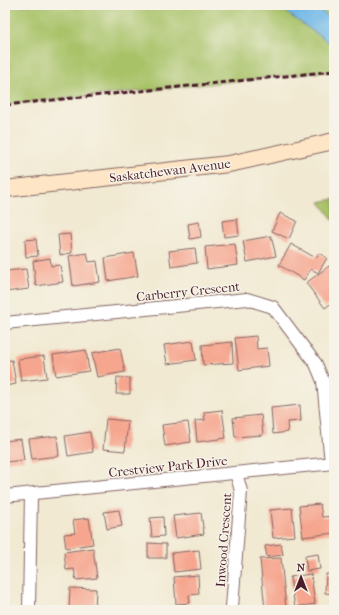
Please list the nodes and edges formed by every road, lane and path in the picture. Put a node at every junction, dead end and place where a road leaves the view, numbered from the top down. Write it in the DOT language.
graph roads {
  1 [pos="330,142"];
  2 [pos="5,189"];
  3 [pos="5,323"];
  4 [pos="333,463"];
  5 [pos="236,473"];
  6 [pos="31,494"];
  7 [pos="5,496"];
  8 [pos="29,610"];
  9 [pos="233,610"];
  1 -- 2 [label="main road, Saskatchewan Avenue"];
  3 -- 4 [label="street, Carberry Crescent"];
  4 -- 5 [label="street, Crestview Park Drive"];
  5 -- 6 [label="street, Crestview Park Drive"];
  5 -- 9 [label="street, Inwood Crescent"];
  6 -- 7 [label="street, Crestview Park Drive"];
  6 -- 8 [label="street"];
}
